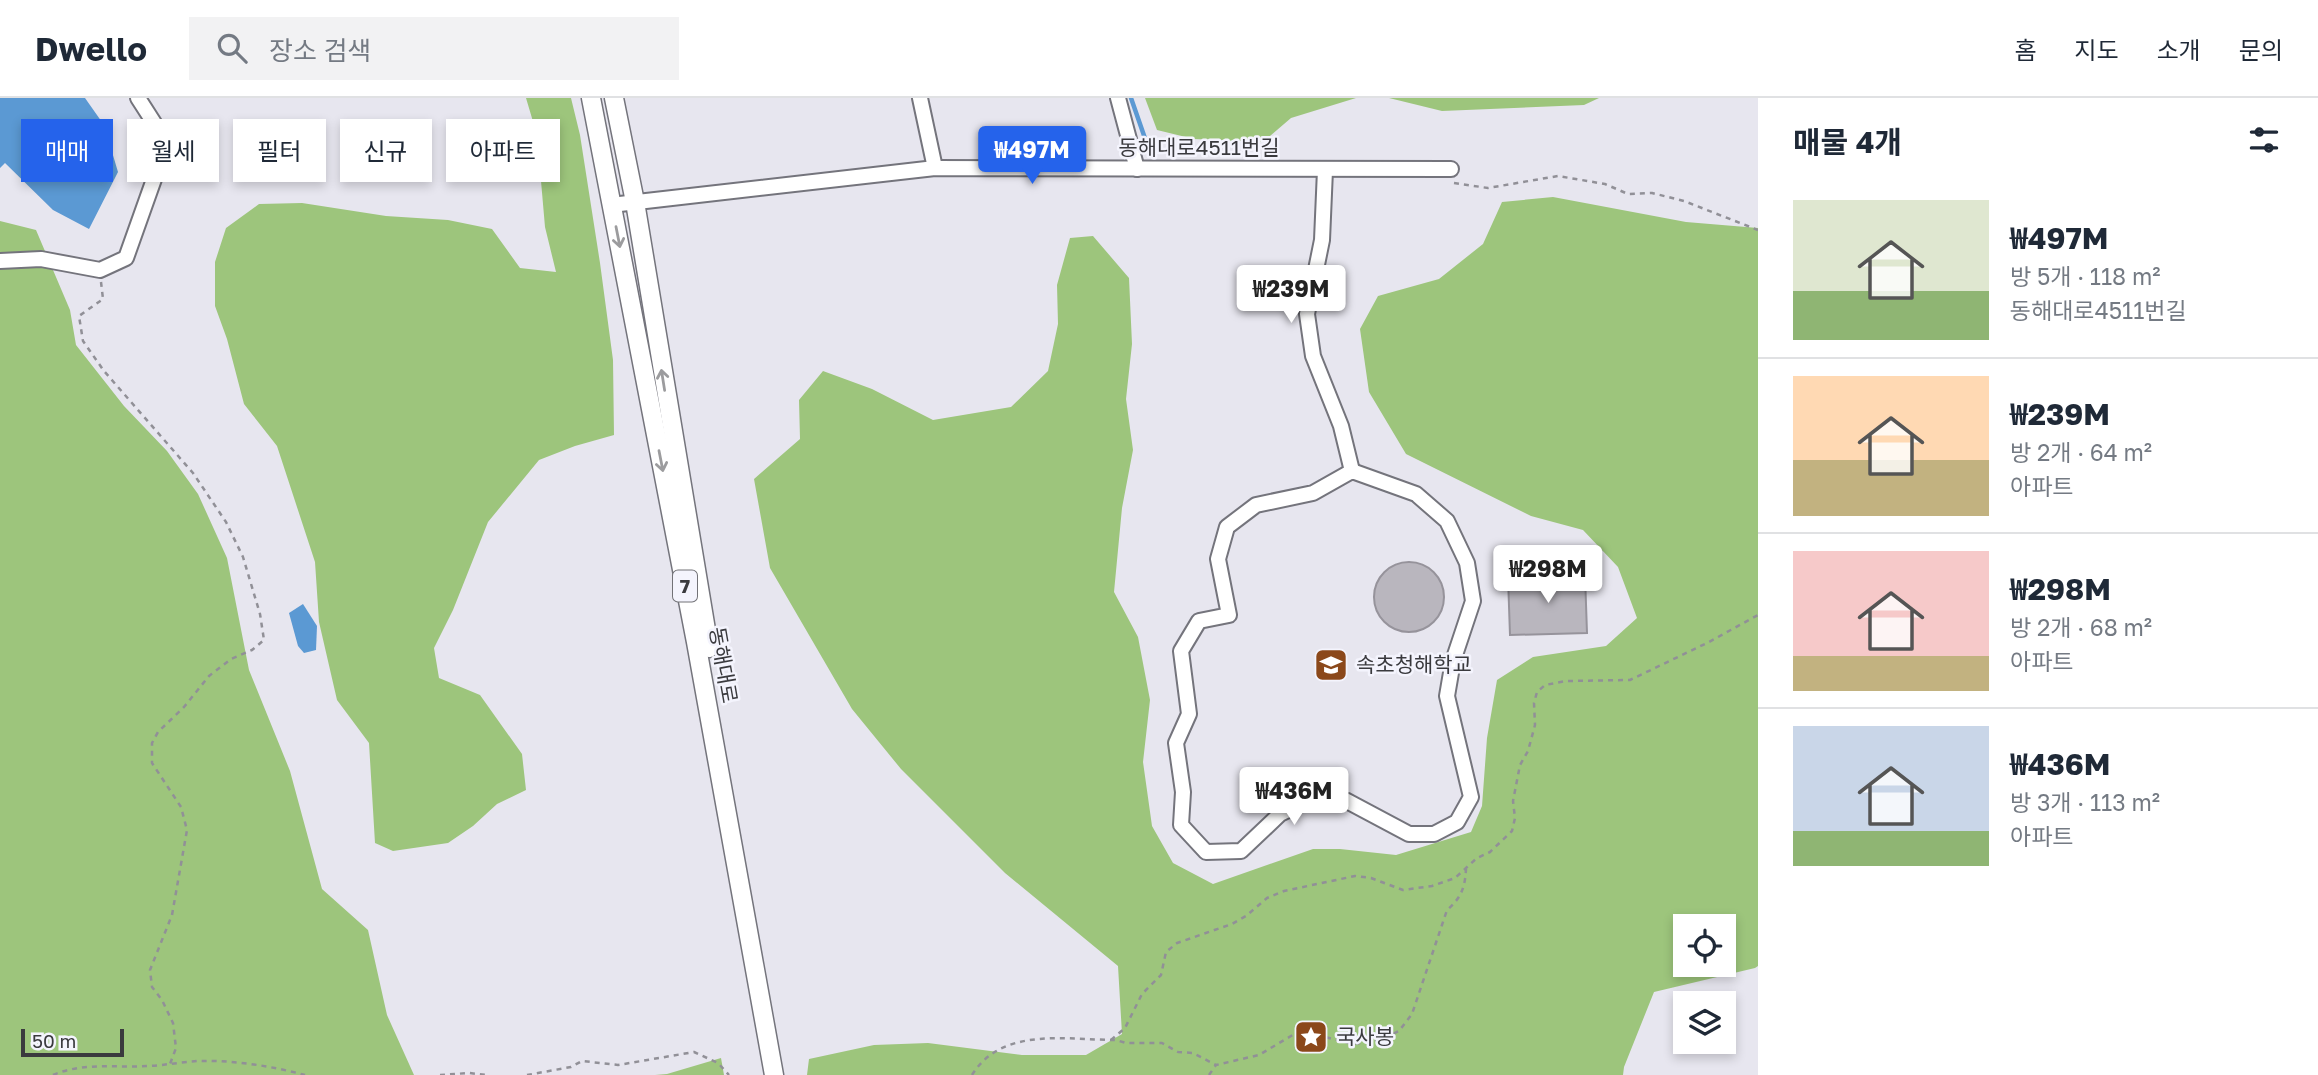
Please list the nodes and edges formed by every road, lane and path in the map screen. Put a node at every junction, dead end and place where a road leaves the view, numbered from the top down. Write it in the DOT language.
graph roads {
  1 [pos="138,98"];
  2 [pos="591,98"];
  3 [pos="614,98"];
  4 [pos="920,98"];
  5 [pos="1118,98"];
  6 [pos="936,168"];
  7 [pos="1137,169"];
  8 [pos="1433,169"];
  9 [pos="1451,169"];
  10 [pos="1325,170"];
  11 [pos="635,202"];
  12 [pos="611,205"];
  13 [pos="1758,230"];
  14 [pos="0,261"];
  15 [pos="100,270"];
  16 [pos="1352,471"];
  17 [pos="1758,615"];
  18 [pos="1466,869"];
  19 [pos="1111,1040"];
  20 [pos="170,1064"];
  21 [pos="1216,1065"];
  22 [pos="53,1075"];
  23 [pos="305,1075"];
  24 [pos="440,1075"];
  25 [pos="486,1075"];
  26 [pos="527,1075"];
  27 [pos="729,1075"];
  28 [pos="774,1075"];
  29 [pos="785,1075"];
  30 [pos="972,1075"];
  31 [pos="1209,1075"];
  1 -- 15 [label="street"];
  2 -- 12 [label="main road, 동해대로 / 7"];
  3 -- 11 [label="main road, 동해대로 / 7"];
  4 -- 6 [label="street"];
  5 -- 7 [label="street"];
  6 -- 7 [label="street, 동해대로4511번길"];
  6 -- 11 [label="street, 동해대로4511번길"];
  7 -- 10 [label="street, 동해대로4511번길"];
  8 -- 9 [label="street, 동해대로4511번길"];
  8 -- 10 [label="street, 동해대로4511번길"];
  8 -- 13 [label="path"];
  10 -- 16 [label="street"];
  11 -- 12 [label="street, 동해대로4511번길"];
  29 -- 11 [label="main road, 동해대로 / 7, one-way"];
  12 -- 28 [label="main road, 동해대로 / 7, one-way"];
  14 -- 15 [label="street"];
  15 -- 20 [label="path"];
  16 -- 16 [label="street"];
  17 -- 18 [label="path"];
  18 -- 19 [label="path"];
  18 -- 21 [label="path"];
  19 -- 21 [label="path"];
  19 -- 30 [label="path"];
  20 -- 22 [label="path"];
  20 -- 23 [label="path"];
  21 -- 31 [label="path"];
  24 -- 25 [label="path"];
  26 -- 27 [label="path"];
}
